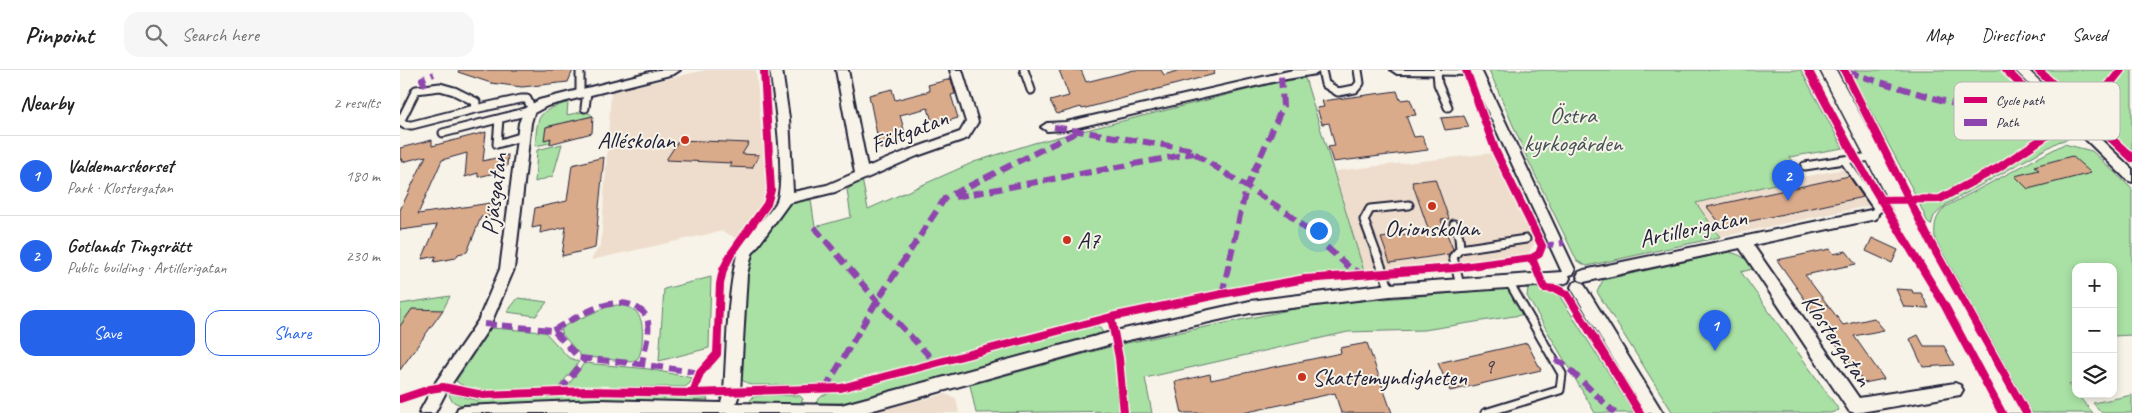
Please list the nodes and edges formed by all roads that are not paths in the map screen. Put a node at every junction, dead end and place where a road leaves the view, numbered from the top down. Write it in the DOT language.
graph roads {
  1 [pos="580,70"];
  2 [pos="674,70"];
  3 [pos="776,70"];
  4 [pos="842,70"];
  5 [pos="956,70"];
  6 [pos="1024,70"];
  7 [pos="1316,70"];
  8 [pos="1322,70"];
  9 [pos="1358,70"];
  10 [pos="1397,70"];
  11 [pos="1828,70"];
  12 [pos="2021,70"];
  13 [pos="1475,71"];
  14 [pos="1437,72"];
  15 [pos="2034,82"];
  16 [pos="1031,90"];
  17 [pos="584,93"];
  18 [pos="1448,107"];
  19 [pos="585,108"];
  20 [pos="475,109"];
  21 [pos="531,110"];
  22 [pos="499,119"];
  23 [pos="1047,127"];
  24 [pos="443,133"];
  25 [pos="524,136"];
  26 [pos="2094,140"];
  27 [pos="1874,157"];
  28 [pos="1844,160"];
  29 [pos="1806,166"];
  30 [pos="862,174"];
  31 [pos="2130,174"];
  32 [pos="784,199"];
  33 [pos="1409,205"];
  34 [pos="1871,215"];
  35 [pos="1454,224"];
  36 [pos="1526,239"];
  37 [pos="1743,241"];
  38 [pos="1460,249"];
  39 [pos="1565,274"];
  40 [pos="1581,281"];
  41 [pos="1509,282"];
  42 [pos="1460,285"];
  43 [pos="1390,290"];
  44 [pos="1955,390"];
  45 [pos="726,410"];
  46 [pos="841,412"];
  47 [pos="427,413"];
  48 [pos="464,413"];
  49 [pos="1485,413"];
  50 [pos="1655,413"];
  51 [pos="2010,413"];
  1 -- 17 [label="lane"];
  2 -- 17 [label="street"];
  3 -- 32 [label="street"];
  4 -- 30 [label="street, Fältgatan"];
  5 -- 30 [label="street, Fältgatan"];
  6 -- 16 [label="lane"];
  7 -- 23 [label="street"];
  8 -- 9 [label="lane"];
  10 -- 14 [label="street"];
  11 -- 27 [label="main road"];
  12 -- 15 [label="street"];
  13 -- 14 [label="street"];
  13 -- 39 [label="street"];
  14 -- 18 [label="lane"];
  17 -- 19 [label="lane"];
  17 -- 21 [label="street"];
  20 -- 20 [label="lane"];
  20 -- 21 [label="lane"];
  21 -- 22 [label="lane"];
  21 -- 25 [label="street, Pjäsgatan"];
  22 -- 24 [label="lane"];
  22 -- 25 [label="lane"];
  25 -- 47 [label="street, Pjäsgatan"];
  26 -- 31 [label="street"];
  27 -- 28 [label="lane"];
  27 -- 51 [label="main road"];
  28 -- 29 [label="lane"];
  28 -- 34 [label="lane"];
  30 -- 32 [label="street, Fältgatan"];
  32 -- 45 [label="street"];
  33 -- 43 [label="lane"];
  34 -- 37 [label="street, Artillerigatan"];
  35 -- 38 [label="lane"];
  36 -- 38 [label="lane"];
  37 -- 40 [label="street, Artillerigatan"];
  37 -- 44 [label="street, Klostergatan"];
  38 -- 42 [label="lane"];
  39 -- 40 [label="street"];
  39 -- 41 [label="street"];
  40 -- 50 [label="street"];
  41 -- 42 [label="street"];
  41 -- 49 [label="lane"];
  42 -- 43 [label="street"];
  43 -- 46 [label="street"];
  45 -- 46 [label="street"];
  45 -- 48 [label="street"];
}
